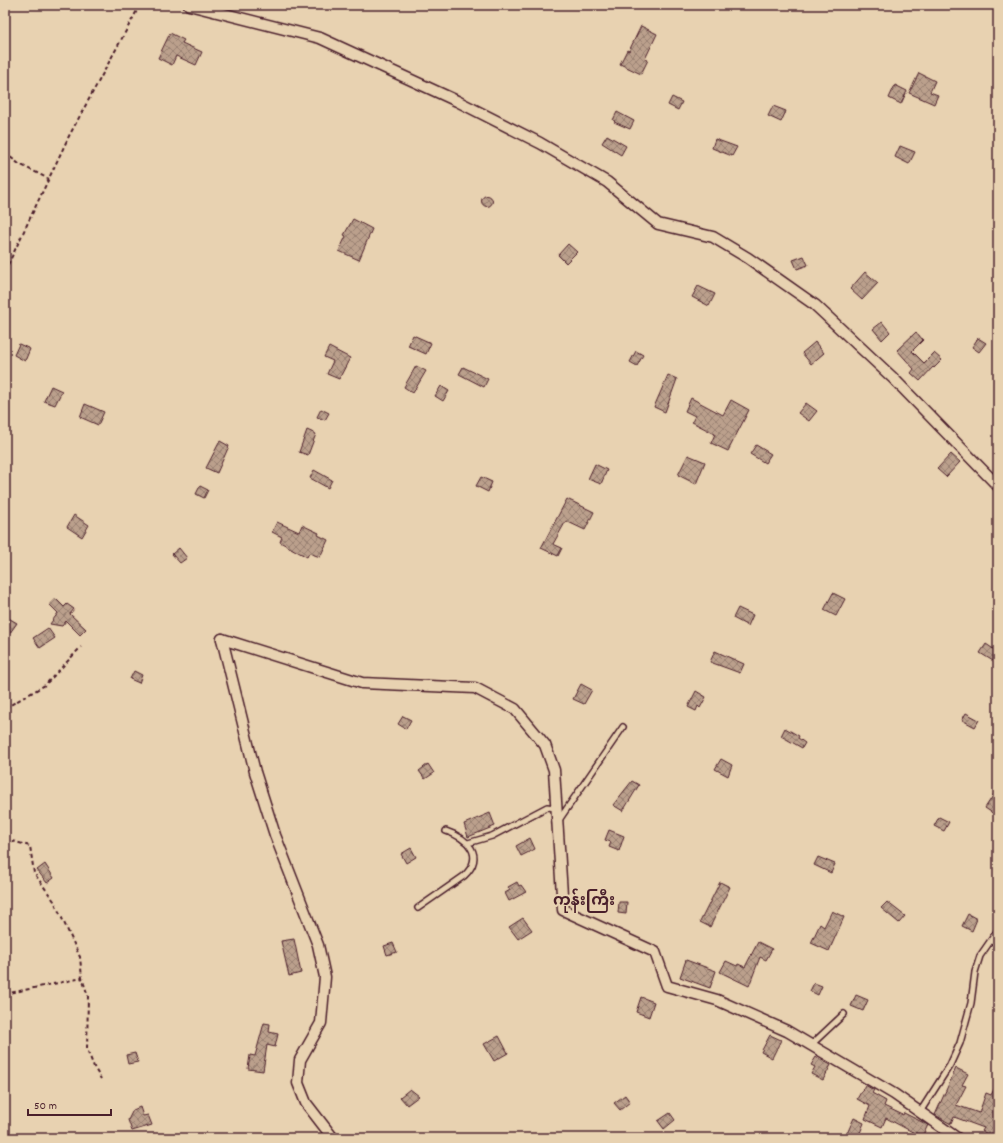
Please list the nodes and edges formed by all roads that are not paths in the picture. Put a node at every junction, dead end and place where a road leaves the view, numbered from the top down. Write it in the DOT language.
graph roads {
  1 [pos="189,5"];
  2 [pos="998,486"];
  3 [pos="622,727"];
  4 [pos="556,808"];
  5 [pos="557,822"];
  6 [pos="446,831"];
  7 [pos="468,843"];
  8 [pos="418,908"];
  9 [pos="998,930"];
  10 [pos="844,1014"];
  11 [pos="811,1045"];
  12 [pos="920,1112"];
  13 [pos="332,1138"];
  14 [pos="957,1138"];
  1 -- 2 [label="street"];
  3 -- 5 [label="lane"];
  4 -- 5 [label="street"];
  4 -- 7 [label="lane"];
  4 -- 13 [label="street"];
  5 -- 11 [label="street"];
  6 -- 7 [label="lane"];
  7 -- 8 [label="lane"];
  9 -- 12 [label="lane"];
  10 -- 11 [label="lane"];
  11 -- 12 [label="street"];
  12 -- 14 [label="street"];
}
